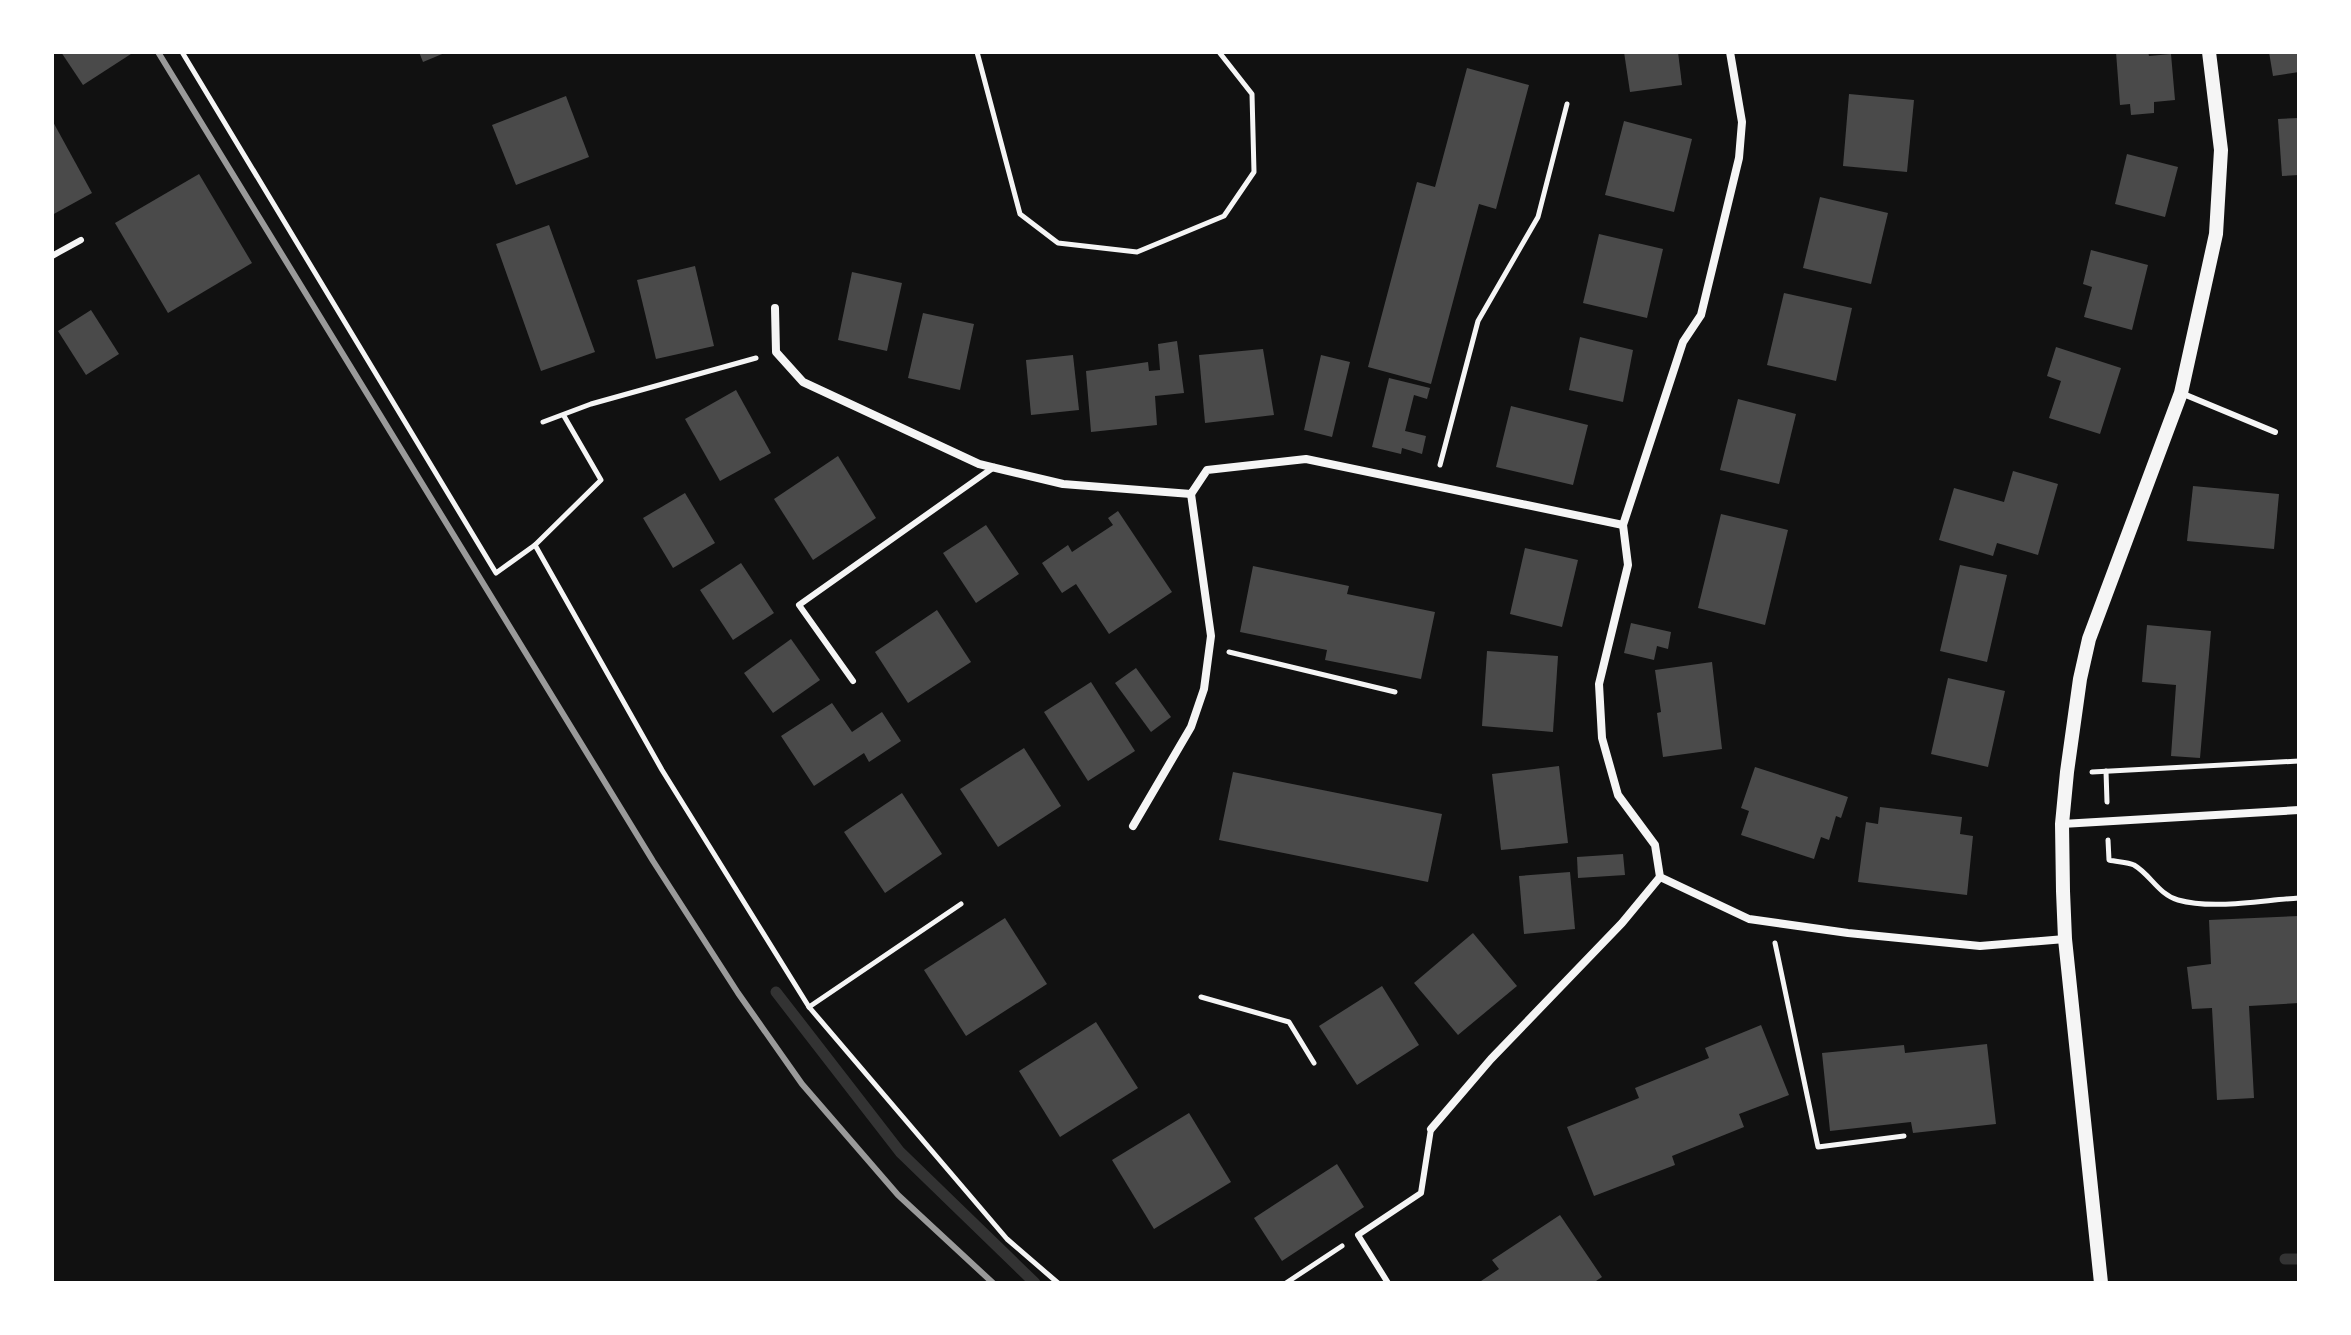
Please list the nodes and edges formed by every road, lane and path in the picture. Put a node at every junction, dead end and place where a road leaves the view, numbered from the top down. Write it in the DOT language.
graph roads {
  1 [pos="182,52"];
  2 [pos="977,52"];
  3 [pos="1219,52"];
  4 [pos="1730,52"];
  5 [pos="2209,52"];
  6 [pos="1567,104"];
  7 [pos="81,240"];
  8 [pos="52,256"];
  9 [pos="775,308"];
  10 [pos="776,352"];
  11 [pos="2181,393"];
  12 [pos="564,416"];
  13 [pos="543,422"];
  14 [pos="2275,432"];
  15 [pos="994,467"];
  16 [pos="1434,485"];
  17 [pos="1191,494"];
  18 [pos="1623,525"];
  19 [pos="535,545"];
  20 [pos="1209,647"];
  21 [pos="853,681"];
  22 [pos="1395,692"];
  23 [pos="2299,761"];
  24 [pos="2106,771"];
  25 [pos="2067,772"];
  26 [pos="2299,810"];
  27 [pos="2108,822"];
  28 [pos="2062,824"];
  29 [pos="1133,826"];
  30 [pos="1660,877"];
  31 [pos="2299,898"];
  32 [pos="961,904"];
  33 [pos="1771,922"];
  34 [pos="2065,939"];
  35 [pos="1201,997"];
  36 [pos="809,1007"];
  37 [pos="1314,1063"];
  38 [pos="1431,1129"];
  39 [pos="1904,1136"];
  40 [pos="1358,1235"];
  41 [pos="1058,1283"];
  42 [pos="1286,1283"];
  43 [pos="1388,1283"];
  44 [pos="2101,1283"];
  1 -- 19 [label="path"];
  2 -- 3 [label="path"];
  4 -- 18 [label="street"];
  5 -- 11 [label="street"];
  6 -- 16 [label="path"];
  7 -- 8 [label="lane"];
  9 -- 10 [label="street"];
  10 -- 12 [label="path"];
  10 -- 15 [label="street"];
  11 -- 14 [label="lane"];
  11 -- 25 [label="street"];
  12 -- 13 [label="path"];
  12 -- 19 [label="path"];
  15 -- 17 [label="street"];
  15 -- 21 [label="lane"];
  16 -- 17 [label="street"];
  16 -- 18 [label="street"];
  17 -- 20 [label="street"];
  18 -- 30 [label="street"];
  19 -- 36 [label="path"];
  20 -- 22 [label="path"];
  20 -- 29 [label="street"];
  23 -- 24 [label="path"];
  24 -- 25 [label="path"];
  24 -- 27 [label="path"];
  25 -- 28 [label="street"];
  26 -- 27 [label="street"];
  27 -- 28 [label="street"];
  27 -- 31 [label="path"];
  28 -- 34 [label="street"];
  30 -- 33 [label="street"];
  30 -- 38 [label="street"];
  32 -- 36 [label="path"];
  33 -- 34 [label="street"];
  33 -- 39 [label="path"];
  34 -- 44 [label="street"];
  35 -- 37 [label="path"];
  36 -- 41 [label="path"];
  38 -- 40 [label="lane"];
  40 -- 42 [label="path"];
  40 -- 43 [label="lane"];
}
